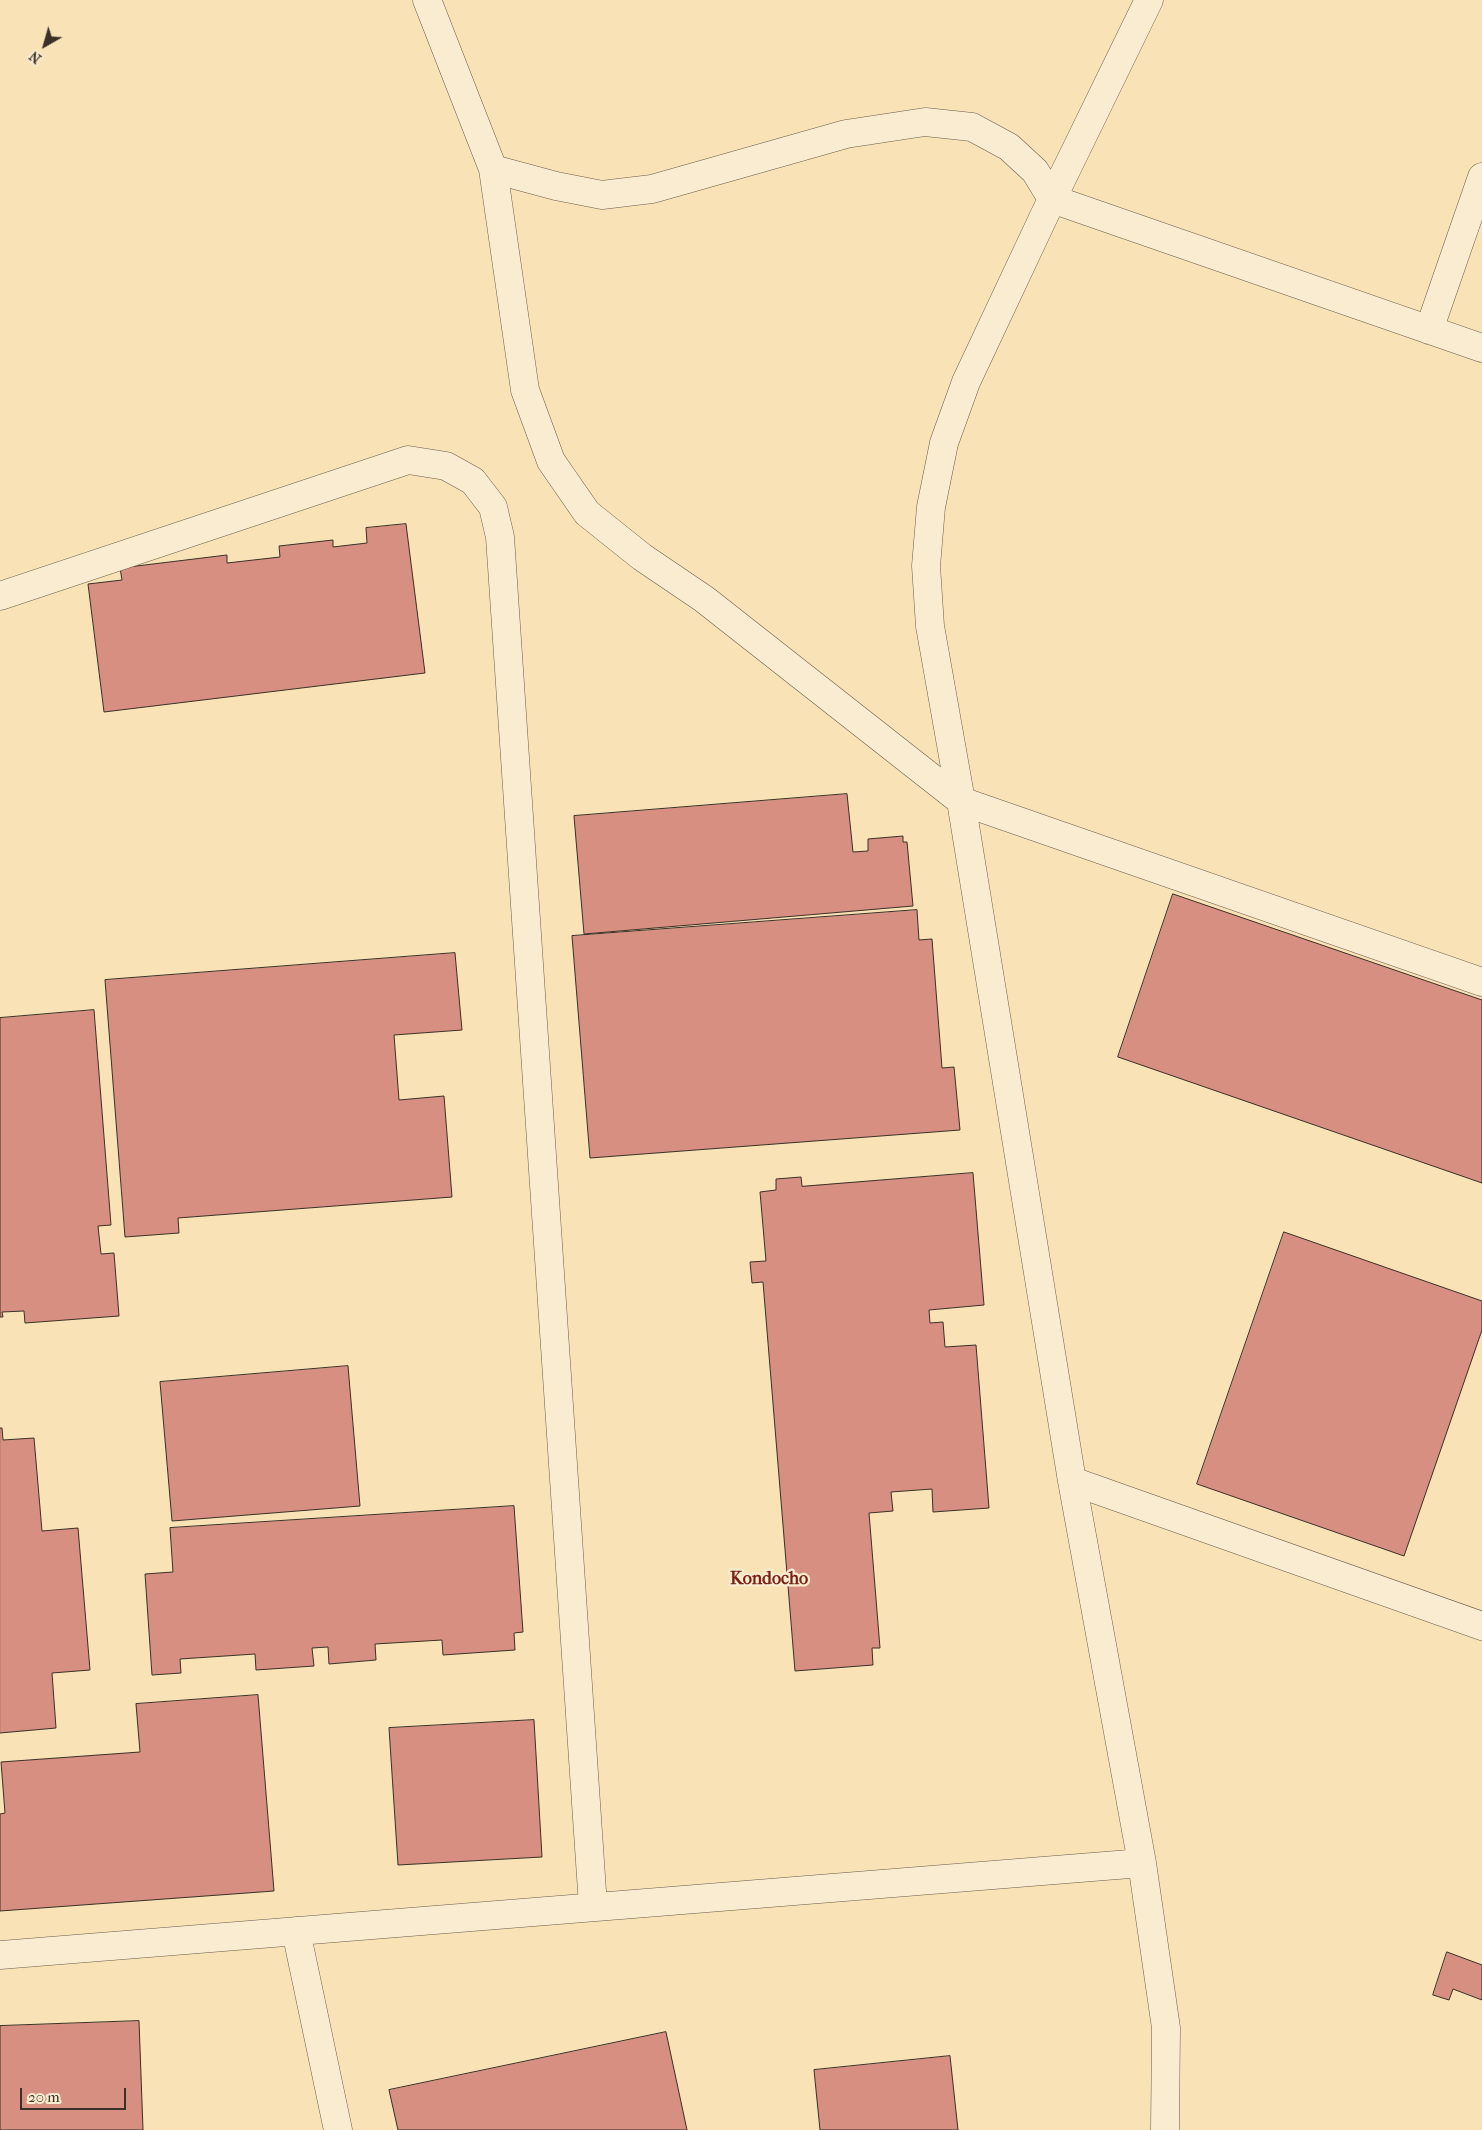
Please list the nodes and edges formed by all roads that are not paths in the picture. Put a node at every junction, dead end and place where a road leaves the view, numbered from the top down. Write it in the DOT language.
graph roads {
  1 [pos="427,0"];
  2 [pos="1149,0"];
  3 [pos="493,169"];
  4 [pos="1482,177"];
  5 [pos="1052,199"];
  6 [pos="1429,330"];
  7 [pos="1482,348"];
  8 [pos="0,596"];
  9 [pos="961,801"];
  10 [pos="1482,982"];
  11 [pos="1072,1481"];
  12 [pos="1482,1626"];
  13 [pos="1142,1862"];
  14 [pos="593,1906"];
  15 [pos="296,1931"];
  16 [pos="0,1955"];
  17 [pos="338,2130"];
  18 [pos="1165,2130"];
  1 -- 3 [label="street"];
  2 -- 5 [label="street"];
  3 -- 5 [label="street"];
  3 -- 9 [label="street"];
  4 -- 6 [label="street"];
  5 -- 6 [label="street"];
  5 -- 9 [label="street"];
  6 -- 7 [label="street"];
  8 -- 14 [label="street"];
  9 -- 10 [label="street"];
  9 -- 11 [label="street"];
  11 -- 12 [label="street"];
  11 -- 13 [label="street"];
  13 -- 14 [label="street"];
  13 -- 18 [label="street"];
  14 -- 15 [label="street"];
  15 -- 16 [label="street"];
  15 -- 17 [label="street"];
}
